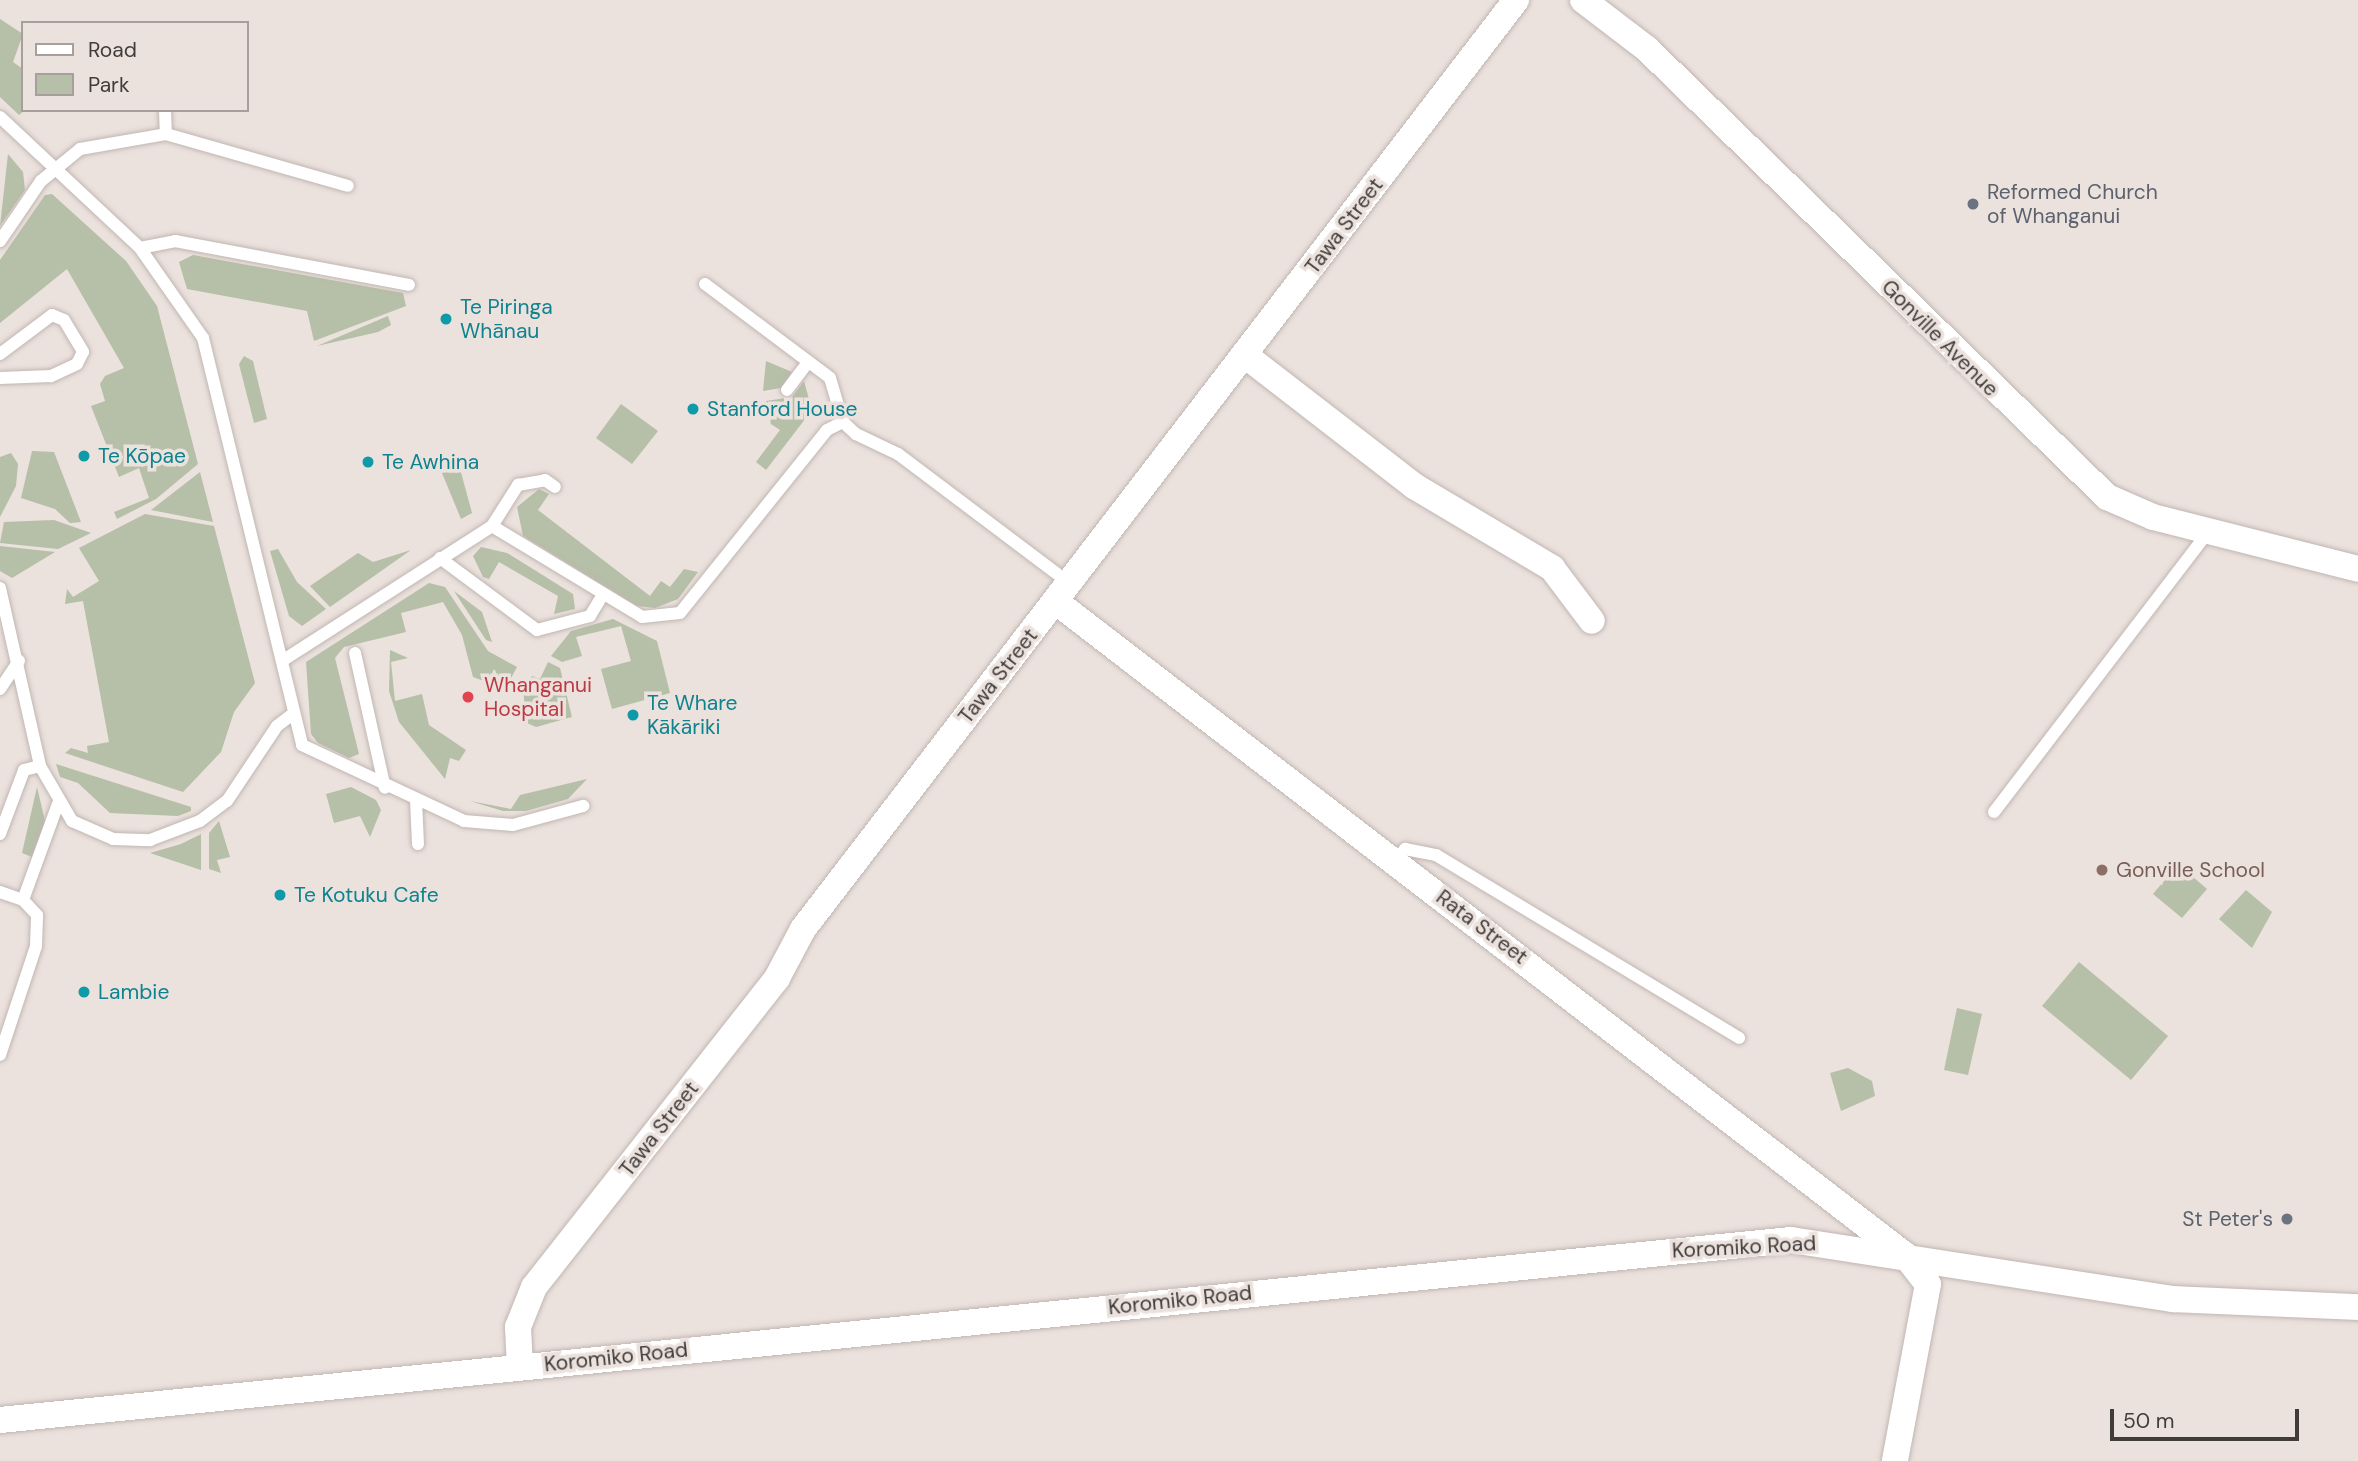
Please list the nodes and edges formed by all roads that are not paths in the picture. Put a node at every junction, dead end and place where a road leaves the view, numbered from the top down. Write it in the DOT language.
graph roads {
  1 [pos="1516,0"];
  2 [pos="1583,0"];
  3 [pos="165,112"];
  4 [pos="0,117"];
  5 [pos="166,134"];
  6 [pos="54,167"];
  7 [pos="348,186"];
  8 [pos="0,241"];
  9 [pos="140,248"];
  10 [pos="705,284"];
  11 [pos="409,285"];
  12 [pos="0,354"];
  13 [pos="1246,356"];
  14 [pos="808,362"];
  15 [pos="0,378"];
  16 [pos="787,390"];
  17 [pos="843,422"];
  18 [pos="555,487"];
  19 [pos="492,526"];
  20 [pos="2208,531"];
  21 [pos="440,558"];
  22 [pos="2358,569"];
  23 [pos="0,588"];
  24 [pos="1062,592"];
  25 [pos="602,596"];
  26 [pos="5,610"];
  27 [pos="1592,621"];
  28 [pos="355,653"];
  29 [pos="285,659"];
  30 [pos="19,661"];
  31 [pos="0,689"];
  32 [pos="294,713"];
  33 [pos="40,766"];
  34 [pos="385,788"];
  35 [pos="416,800"];
  36 [pos="58,804"];
  37 [pos="583,806"];
  38 [pos="1994,813"];
  39 [pos="0,834"];
  40 [pos="418,844"];
  41 [pos="1395,861"];
  42 [pos="0,891"];
  43 [pos="23,900"];
  44 [pos="1739,1038"];
  45 [pos="0,1055"];
  46 [pos="1905,1255"];
  47 [pos="2358,1307"];
  48 [pos="520,1367"];
  49 [pos="0,1420"];
  50 [pos="1895,1461"];
  1 -- 13 [label="street, Tawa Street"];
  2 -- 20 [label="street, Gonville Avenue"];
  3 -- 5 [label="lane"];
  4 -- 6 [label="lane"];
  5 -- 6 [label="lane"];
  5 -- 7 [label="lane"];
  6 -- 8 [label="lane"];
  6 -- 9 [label="lane"];
  9 -- 11 [label="lane"];
  9 -- 29 [label="lane"];
  10 -- 14 [label="lane"];
  12 -- 15 [label="lane"];
  13 -- 24 [label="street, Tawa Street"];
  13 -- 27 [label="street"];
  14 -- 16 [label="lane"];
  14 -- 17 [label="lane"];
  17 -- 24 [label="lane"];
  17 -- 25 [label="lane"];
  18 -- 19 [label="lane"];
  19 -- 21 [label="lane"];
  19 -- 25 [label="lane"];
  20 -- 22 [label="street, Gonville Avenue"];
  20 -- 38 [label="lane"];
  21 -- 25 [label="lane"];
  21 -- 29 [label="lane"];
  23 -- 26 [label="lane"];
  24 -- 41 [label="street, Rata Street"];
  24 -- 48 [label="street, Tawa Street"];
  26 -- 30 [label="lane"];
  28 -- 34 [label="lane"];
  29 -- 32 [label="lane"];
  30 -- 31 [label="lane"];
  30 -- 33 [label="lane"];
  32 -- 34 [label="lane"];
  32 -- 36 [label="lane"];
  33 -- 36 [label="lane"];
  33 -- 39 [label="lane"];
  34 -- 35 [label="lane"];
  35 -- 37 [label="lane"];
  35 -- 40 [label="lane"];
  36 -- 43 [label="lane"];
  41 -- 44 [label="lane"];
  41 -- 46 [label="street, Rata Street"];
  42 -- 43 [label="lane"];
  43 -- 45 [label="lane"];
  46 -- 47 [label="street, Koromiko Road"];
  46 -- 48 [label="street, Koromiko Road"];
  46 -- 50 [label="street"];
  48 -- 49 [label="street, Koromiko Road"];
}
